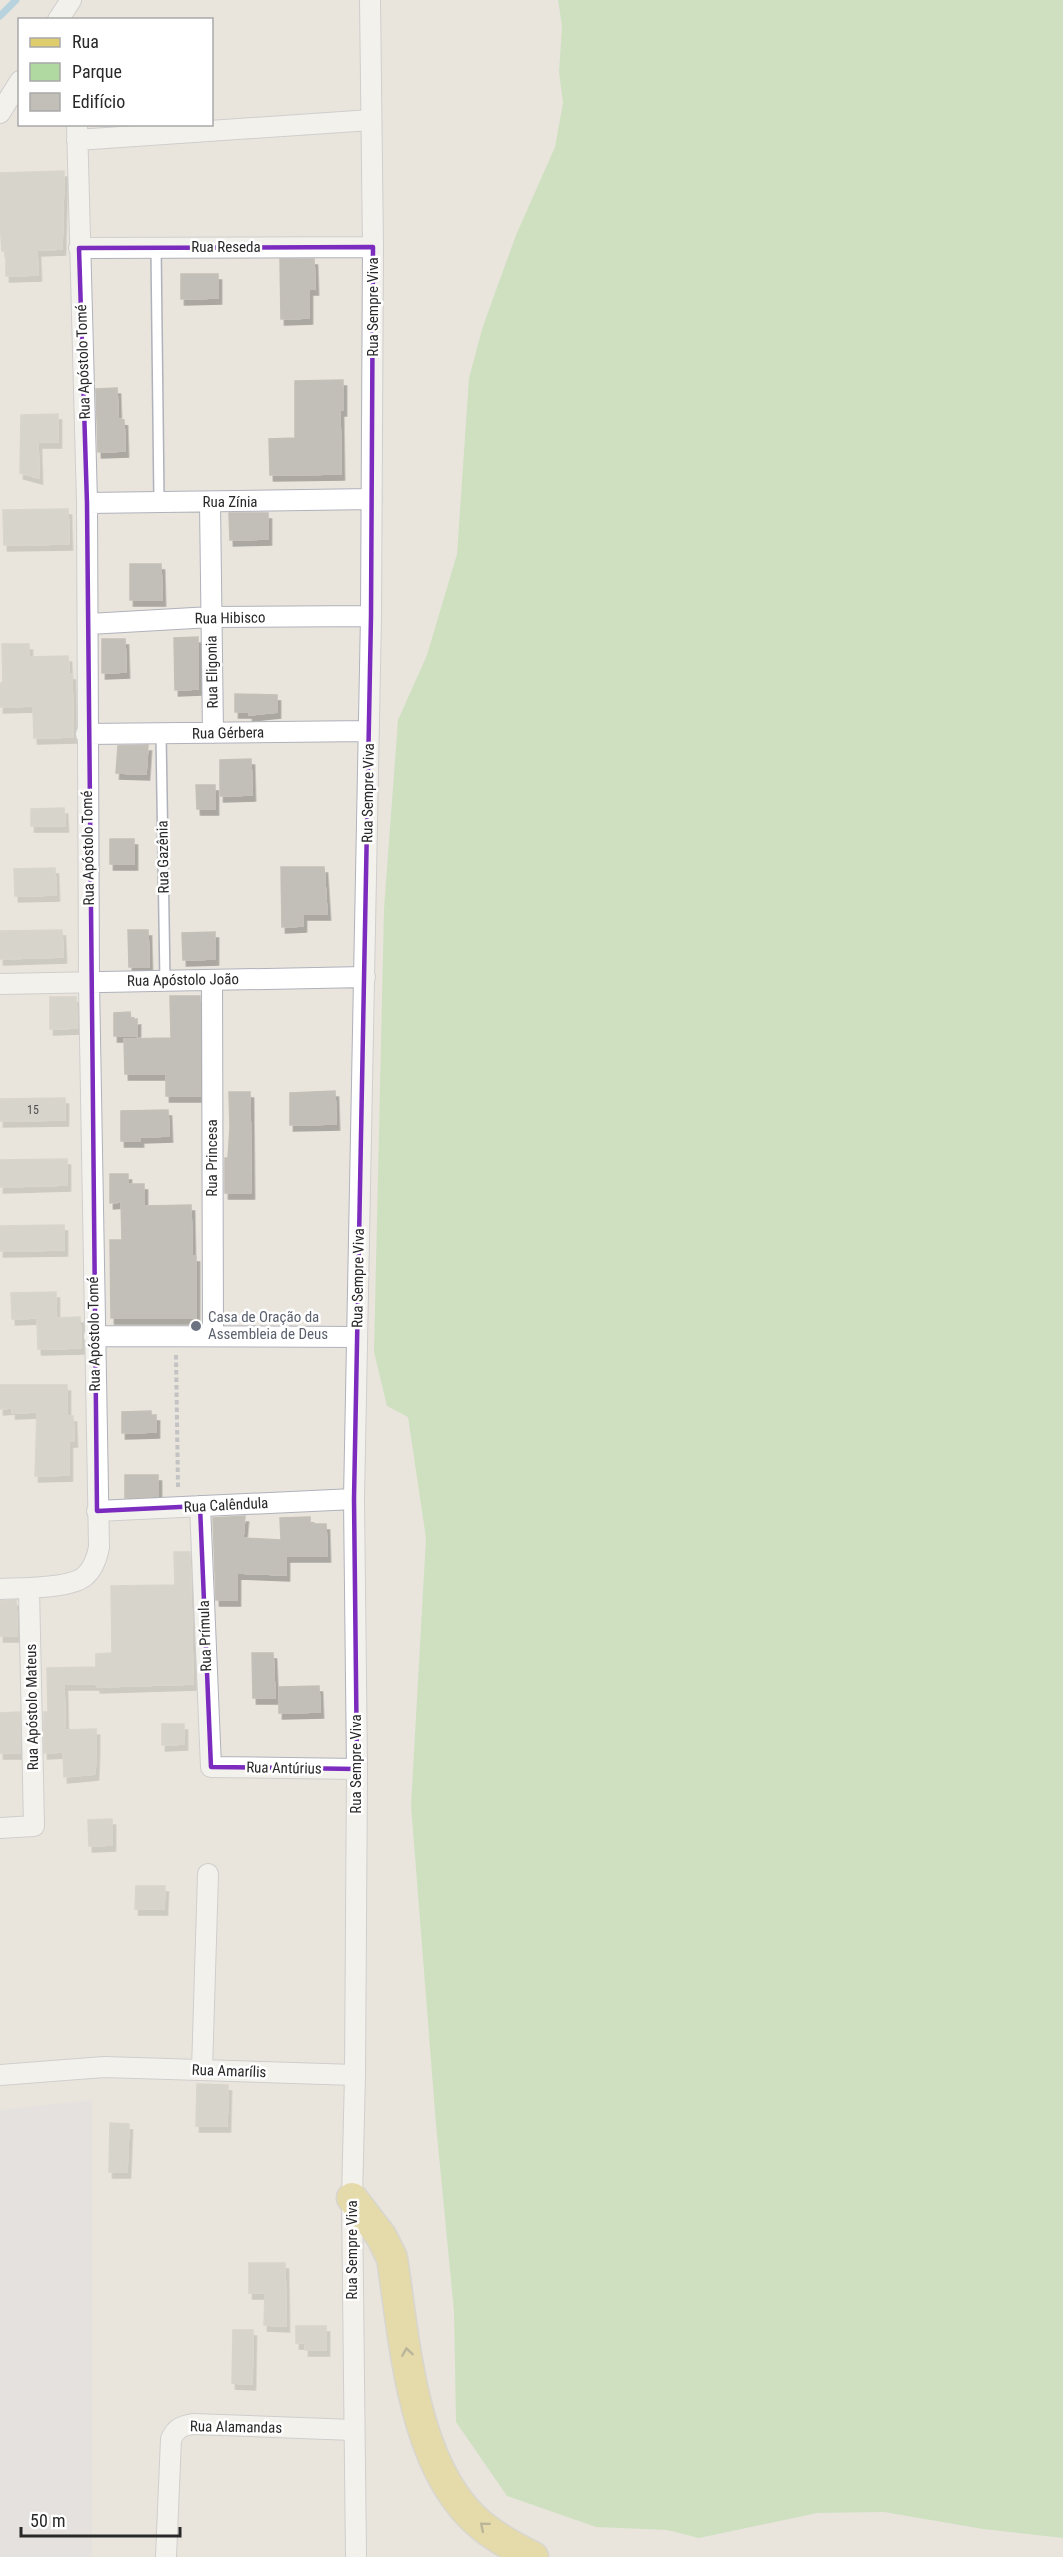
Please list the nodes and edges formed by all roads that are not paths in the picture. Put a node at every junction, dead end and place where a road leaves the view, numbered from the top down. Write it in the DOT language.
graph roads {
  1 [pos="71,0"];
  2 [pos="370,0"];
  3 [pos="59,18"];
  4 [pos="18,84"];
  5 [pos="0,113"];
  6 [pos="371,120"];
  7 [pos="77,132"];
  8 [pos="156,247"];
  9 [pos="373,247"];
  10 [pos="79,248"];
  11 [pos="372,500"];
  12 [pos="159,501"];
  13 [pos="87,503"];
  14 [pos="210,503"];
  15 [pos="371,616"];
  16 [pos="212,617"];
  17 [pos="89,624"];
  18 [pos="369,731"];
  19 [pos="86,734"];
  20 [pos="161,734"];
  21 [pos="213,734"];
  22 [pos="365,976"];
  23 [pos="212,980"];
  24 [pos="165,981"];
  25 [pos="89,982"];
  26 [pos="0,984"];
  27 [pos="94,1336"];
  28 [pos="213,1336"];
  29 [pos="357,1337"];
  30 [pos="354,1499"];
  31 [pos="200,1506"];
  32 [pos="97,1511"];
  33 [pos="30,1588"];
  34 [pos="0,1589"];
  35 [pos="211,1767"];
  36 [pos="357,1768"];
  37 [pos="0,1828"];
  38 [pos="208,1874"];
  39 [pos="202,2070"];
  40 [pos="0,2074"];
  41 [pos="355,2074"];
  42 [pos="352,2198"];
  43 [pos="353,2430"];
  44 [pos="166,2557"];
  45 [pos="356,2557"];
  46 [pos="533,2557"];
  1 -- 3 [label="street"];
  2 -- 6 [label="street, Rua Sempre Viva"];
  4 -- 5 [label="street"];
  6 -- 7 [label="street"];
  6 -- 9 [label="street, Rua Sempre Viva"];
  7 -- 10 [label="street, Rua Apóstolo Tomé"];
  8 -- 9 [label="street, Rua Reseda"];
  8 -- 10 [label="street, Rua Reseda"];
  8 -- 12 [label="lane"];
  9 -- 11 [label="street, Rua Sempre Viva"];
  10 -- 13 [label="street, Rua Apóstolo Tomé"];
  11 -- 14 [label="street, Rua Zínia"];
  11 -- 15 [label="street, Rua Sempre Viva"];
  12 -- 13 [label="street, Rua Zínia"];
  12 -- 14 [label="street, Rua Zínia"];
  13 -- 17 [label="street, Rua Apóstolo Tomé"];
  14 -- 16 [label="street, Rua Eligonia"];
  15 -- 16 [label="street, Rua Hibisco"];
  15 -- 18 [label="street, Rua Sempre Viva"];
  16 -- 17 [label="street, Rua Hibisco"];
  16 -- 21 [label="street, Rua Eligonia"];
  17 -- 19 [label="street, Rua Apóstolo Tomé"];
  18 -- 21 [label="street, Rua Gérbera"];
  18 -- 22 [label="street, Rua Sempre Viva"];
  19 -- 20 [label="street, Rua Gérbera"];
  19 -- 25 [label="street, Rua Apóstolo Tomé"];
  20 -- 21 [label="street, Rua Gérbera"];
  20 -- 24 [label="lane, Rua Gazênia"];
  22 -- 23 [label="street, Rua Apóstolo João"];
  22 -- 29 [label="street, Rua Sempre Viva"];
  23 -- 24 [label="street, Rua Apóstolo João"];
  23 -- 28 [label="street, Rua Princesa"];
  24 -- 25 [label="street, Rua Apóstolo João"];
  25 -- 26 [label="street, Rua Apóstolo João"];
  25 -- 27 [label="street, Rua Apóstolo Tomé"];
  27 -- 28 [label="street"];
  27 -- 32 [label="street, Rua Apóstolo Tomé"];
  28 -- 29 [label="street"];
  29 -- 30 [label="street, Rua Sempre Viva"];
  30 -- 31 [label="street, Rua Calêndula"];
  30 -- 36 [label="street, Rua Sempre Viva"];
  31 -- 32 [label="street, Rua Calêndula"];
  31 -- 35 [label="street, Rua Prímula"];
  32 -- 33 [label="street, Rua Apóstolo Tomé"];
  33 -- 34 [label="street"];
  33 -- 37 [label="street, Rua Apóstolo Mateus"];
  35 -- 36 [label="street, Rua Antúrius"];
  36 -- 41 [label="street, Rua Sempre Viva"];
  38 -- 39 [label="street"];
  39 -- 40 [label="street, Rua Amarílis"];
  39 -- 41 [label="street, Rua Amarílis"];
  41 -- 42 [label="street, Rua Sempre Viva"];
  42 -- 43 [label="street, Rua Sempre Viva"];
  46 -- 42 [label="main road, one-way"];
  43 -- 44 [label="street, Rua Alamandas"];
  43 -- 45 [label="street, Rua Sempre Viva"];
}
